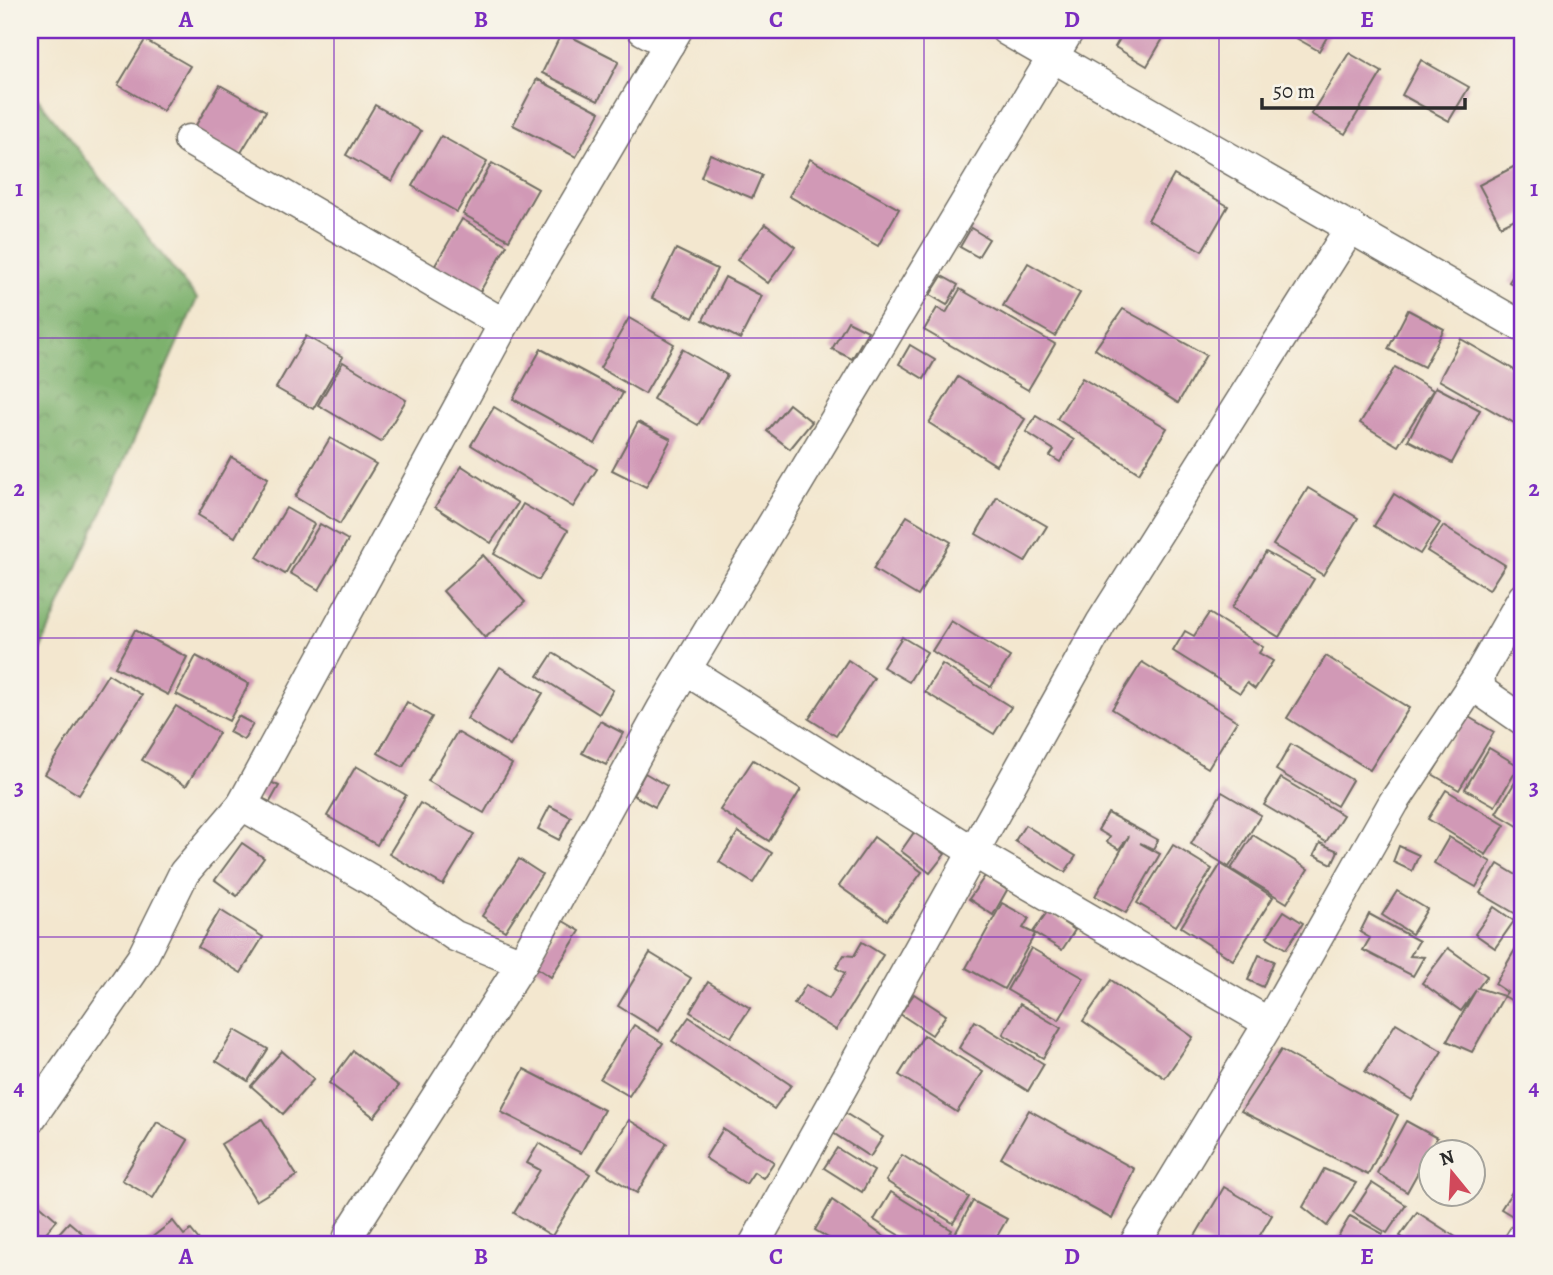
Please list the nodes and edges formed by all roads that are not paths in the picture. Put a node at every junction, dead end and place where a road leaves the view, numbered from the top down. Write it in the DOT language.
graph roads {
  1 [pos="643,30"];
  2 [pos="1006,30"];
  3 [pos="1069,30"];
  4 [pos="673,37"];
  5 [pos="1054,58"];
  6 [pos="189,140"];
  7 [pos="1351,227"];
  8 [pos="504,324"];
  9 [pos="1523,327"];
  10 [pos="1523,598"];
  11 [pos="686,670"];
  12 [pos="1479,675"];
  13 [pos="1523,720"];
  14 [pos="242,805"];
  15 [pos="972,851"];
  16 [pos="522,962"];
  17 [pos="1269,1023"];
  18 [pos="30,1119"];
  19 [pos="1523,1237"];
  20 [pos="346,1245"];
  21 [pos="754,1245"];
  22 [pos="1134,1245"];
  23 [pos="1518,1245"];
  1 -- 4 [label="street"];
  2 -- 5 [label="street"];
  3 -- 5 [label="street"];
  4 -- 8 [label="street"];
  5 -- 7 [label="street"];
  5 -- 11 [label="street"];
  6 -- 8 [label="street"];
  7 -- 9 [label="street"];
  7 -- 15 [label="street"];
  8 -- 14 [label="street"];
  10 -- 12 [label="street"];
  11 -- 15 [label="street"];
  11 -- 16 [label="street"];
  12 -- 13 [label="street"];
  12 -- 17 [label="street"];
  14 -- 16 [label="street"];
  14 -- 18 [label="street"];
  15 -- 17 [label="street"];
  15 -- 21 [label="street"];
  16 -- 20 [label="street"];
  17 -- 22 [label="street"];
  19 -- 23 [label="street"];
}
